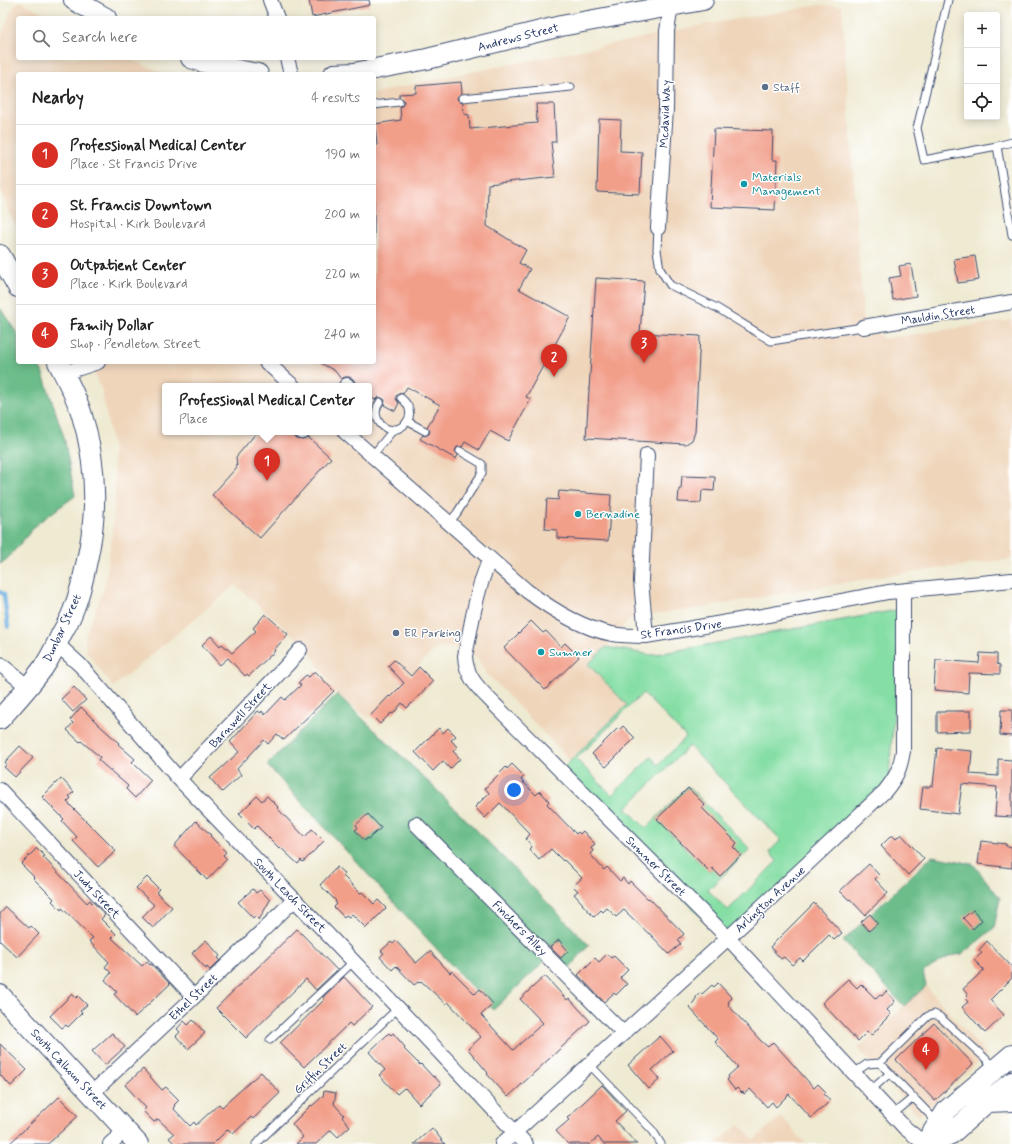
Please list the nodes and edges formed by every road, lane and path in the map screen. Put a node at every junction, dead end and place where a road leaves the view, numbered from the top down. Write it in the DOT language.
graph roads {
  1 [pos="74,0"];
  2 [pos="270,0"];
  3 [pos="703,0"];
  4 [pos="948,0"];
  5 [pos="672,3"];
  6 [pos="102,16"];
  7 [pos="276,16"];
  8 [pos="197,60"];
  9 [pos="288,60"];
  10 [pos="248,72"];
  11 [pos="290,72"];
  12 [pos="364,72"];
  13 [pos="571,87"];
  14 [pos="462,98"];
  15 [pos="399,102"];
  16 [pos="376,105"];
  17 [pos="1012,142"];
  18 [pos="997,146"];
  19 [pos="658,228"];
  20 [pos="1012,235"];
  21 [pos="0,255"];
  22 [pos="16,283"];
  23 [pos="1012,302"];
  24 [pos="863,327"];
  25 [pos="86,364"];
  26 [pos="268,364"];
  27 [pos="61,368"];
  28 [pos="290,383"];
  29 [pos="401,398"];
  30 [pos="380,402"];
  31 [pos="407,421"];
  32 [pos="394,429"];
  33 [pos="425,431"];
  34 [pos="348,435"];
  35 [pos="460,451"];
  36 [pos="647,455"];
  37 [pos="372,456"];
  38 [pos="449,523"];
  39 [pos="490,560"];
  40 [pos="1012,580"];
  41 [pos="903,591"];
  42 [pos="646,636"];
  43 [pos="57,644"];
  44 [pos="300,650"];
  45 [pos="0,664"];
  46 [pos="28,687"];
  47 [pos="0,719"];
  48 [pos="179,779"];
  49 [pos="0,790"];
  50 [pos="416,824"];
  51 [pos="294,900"];
  52 [pos="728,938"];
  53 [pos="354,961"];
  54 [pos="0,994"];
  55 [pos="194,997"];
  56 [pos="398,1008"];
  57 [pos="624,1032"];
  58 [pos="270,1040"];
  59 [pos="1012,1055"];
  60 [pos="880,1063"];
  61 [pos="589,1064"];
  62 [pos="995,1069"];
  63 [pos="890,1073"];
  64 [pos="854,1074"];
  65 [pos="1012,1082"];
  66 [pos="870,1091"];
  67 [pos="92,1093"];
  68 [pos="914,1098"];
  69 [pos="1012,1100"];
  70 [pos="988,1101"];
  71 [pos="892,1115"];
  72 [pos="938,1123"];
  73 [pos="515,1132"];
  74 [pos="132,1137"];
  75 [pos="110,1144"];
  76 [pos="256,1144"];
  77 [pos="502,1144"];
  78 [pos="526,1144"];
  79 [pos="661,1144"];
  80 [pos="925,1144"];
  1 -- 6 [label="street"];
  2 -- 7 [label="street"];
  3 -- 5 [label="street, Andrews Street"];
  4 -- 18 [label="lane"];
  5 -- 12 [label="street, Andrews Street"];
  5 -- 19 [label="street, Mcdavid Way"];
  8 -- 10 [label="street"];
  9 -- 11 [label="street"];
  13 -- 14 [label="lane"];
  15 -- 16 [label="lane"];
  17 -- 18 [label="lane"];
  18 -- 20 [label="lane"];
  19 -- 24 [label="lane"];
  21 -- 22 [label="street"];
  23 -- 24 [label="street, Mauldin Street"];
  25 -- 27 [label="street"];
  26 -- 28 [label="street"];
  27 -- 43 [label="street, Dunbar Street"];
  29 -- 31 [label="lane"];
  30 -- 32 [label="lane"];
  31 -- 32 [label="lane"];
  31 -- 33 [label="lane"];
  32 -- 37 [label="lane"];
  34 -- 37 [label="street, St Francis Drive"];
  35 -- 38 [label="lane"];
  36 -- 42 [label="street"];
  37 -- 38 [label="street, St Francis Drive"];
  38 -- 39 [label="street, St Francis Drive"];
  39 -- 42 [label="street, St Francis Drive"];
  39 -- 52 [label="street, Sumner Street"];
  40 -- 41 [label="street, St Francis Drive"];
  41 -- 42 [label="street, St Francis Drive"];
  41 -- 52 [label="street, Arlington Avenue"];
  43 -- 46 [label="street, Dunbar Street"];
  43 -- 48 [label="street, South Leach Street"];
  44 -- 48 [label="street, Barnwell Street"];
  45 -- 46 [label="street"];
  46 -- 47 [label="street, Dunbar Street"];
  48 -- 51 [label="street, South Leach Street"];
  49 -- 55 [label="street, Judy Street"];
  50 -- 57 [label="street, Finchers Alley"];
  51 -- 53 [label="street, South Leach Street"];
  51 -- 55 [label="street, Ethel Street"];
  52 -- 57 [label="street, Arlington Avenue"];
  52 -- 64 [label="street, Sumner Street"];
  53 -- 56 [label="street, South Leach Street"];
  53 -- 58 [label="lane"];
  54 -- 67 [label="street, South Calhoun Street"];
  55 -- 67 [label="street, Ethel Street"];
  56 -- 73 [label="street, South Leach Street"];
  56 -- 76 [label="lane, Griffin Street"];
  57 -- 61 [label="street, Arlington Avenue"];
  59 -- 62 [label="street"];
  60 -- 62 [label="lane"];
  60 -- 63 [label="lane"];
  60 -- 64 [label="lane"];
  61 -- 73 [label="street, Arlington Avenue"];
  61 -- 79 [label="lane"];
  62 -- 72 [label="street"];
  63 -- 66 [label="lane"];
  63 -- 68 [label="lane"];
  64 -- 66 [label="street, Sumner Street"];
  65 -- 70 [label="street"];
  66 -- 71 [label="street, Sumner Street"];
  67 -- 74 [label="street, South Calhoun Street"];
  68 -- 71 [label="lane"];
  68 -- 72 [label="lane"];
  69 -- 70 [label="highway"];
  70 -- 80 [label="street"];
  71 -- 80 [label="street, Sumner Street"];
  72 -- 80 [label="street"];
  73 -- 77 [label="street, Arlington Avenue"];
  73 -- 78 [label="street, South Leach Street"];
  74 -- 75 [label="street"];
}
